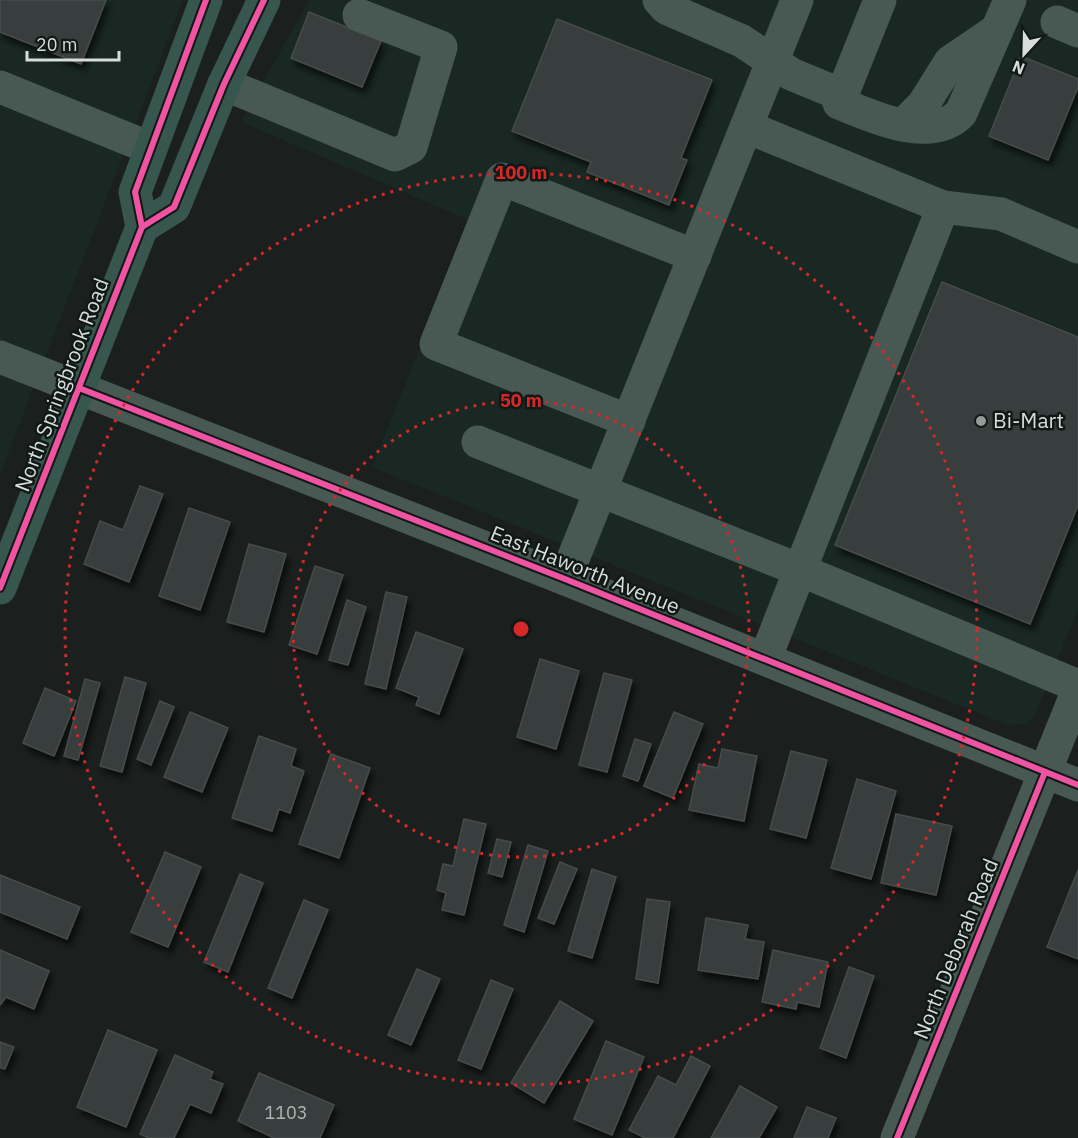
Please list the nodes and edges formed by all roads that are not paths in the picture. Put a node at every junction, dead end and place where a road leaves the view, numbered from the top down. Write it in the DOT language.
graph roads {
  1 [pos="206,0"];
  2 [pos="264,0"];
  3 [pos="659,0"];
  4 [pos="797,0"];
  5 [pos="880,0"];
  6 [pos="1010,0"];
  7 [pos="359,15"];
  8 [pos="772,62"];
  9 [pos="224,84"];
  10 [pos="0,87"];
  11 [pos="842,95"];
  12 [pos="747,127"];
  13 [pos="150,148"];
  14 [pos="943,207"];
  15 [pos="142,227"];
  16 [pos="1078,247"];
  17 [pos="695,256"];
  18 [pos="0,357"];
  19 [pos="79,388"];
  20 [pos="629,421"];
  21 [pos="478,442"];
  22 [pos="601,490"];
  23 [pos="800,570"];
  24 [pos="565,579"];
  25 [pos="0,588"];
  26 [pos="765,659"];
  27 [pos="1078,688"];
  28 [pos="1045,772"];
  29 [pos="1078,785"];
  30 [pos="897,1138"];
  1 -- 13 [label="main road"];
  2 -- 9 [label="main road"];
  3 -- 8 [label="street"];
  4 -- 8 [label="street"];
  5 -- 11 [label="street"];
  6 -- 11 [label="street"];
  7 -- 9 [label="street"];
  8 -- 11 [label="street"];
  8 -- 12 [label="street"];
  9 -- 15 [label="main road"];
  10 -- 13 [label="street"];
  12 -- 14 [label="street"];
  12 -- 17 [label="street"];
  13 -- 15 [label="main road"];
  14 -- 16 [label="street"];
  14 -- 23 [label="street"];
  15 -- 19 [label="main road, North Springbrook Road"];
  17 -- 20 [label="street"];
  17 -- 20 [label="street"];
  18 -- 19 [label="street, East Haworth Avenue"];
  19 -- 24 [label="street, East Haworth Avenue"];
  19 -- 25 [label="main road, North Springbrook Road"];
  20 -- 22 [label="street"];
  21 -- 22 [label="street"];
  22 -- 23 [label="street"];
  22 -- 24 [label="street"];
  23 -- 26 [label="street"];
  23 -- 27 [label="street"];
  24 -- 26 [label="street, East Haworth Avenue"];
  26 -- 28 [label="street, East Haworth Avenue"];
  27 -- 28 [label="street, North Deborah Road"];
  28 -- 29 [label="street, East Haworth Avenue"];
  28 -- 30 [label="street, North Deborah Road"];
}
